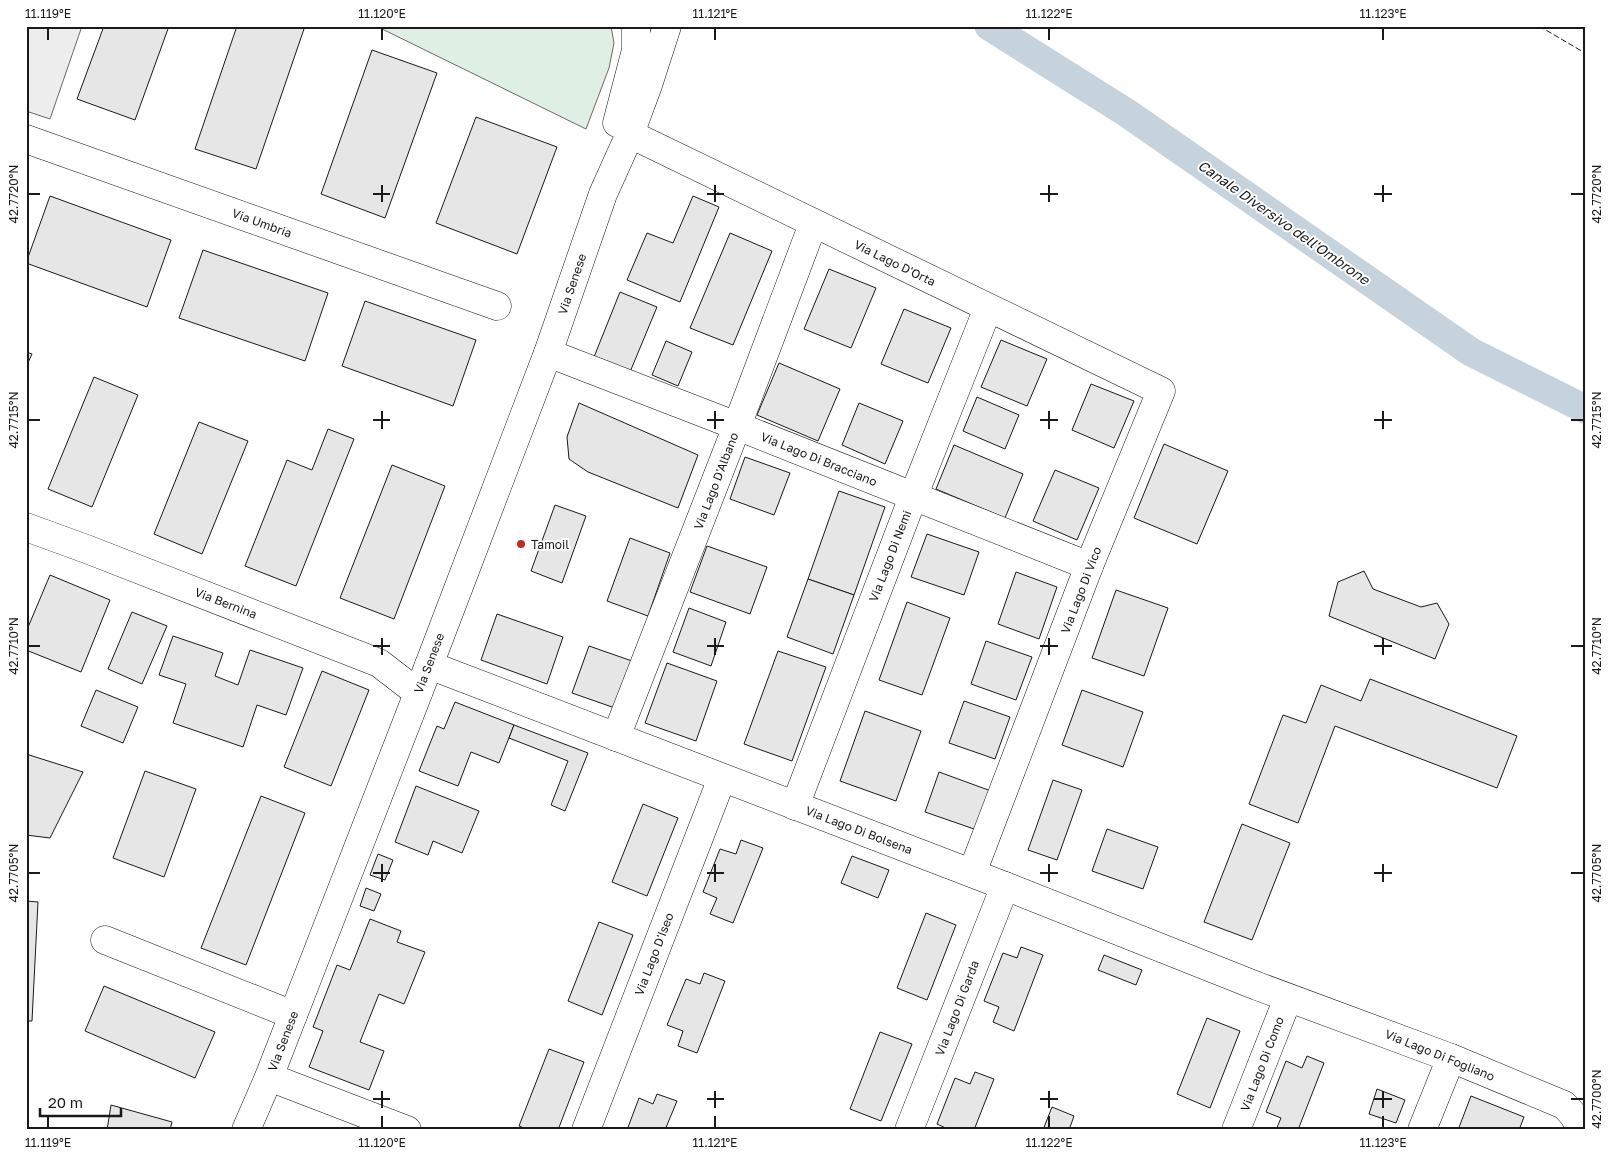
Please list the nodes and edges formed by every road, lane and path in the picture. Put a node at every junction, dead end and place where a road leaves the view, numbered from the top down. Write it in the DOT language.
graph roads {
  1 [pos="636,26"];
  2 [pos="666,26"];
  3 [pos="630,134"];
  4 [pos="26,139"];
  5 [pos="603,194"];
  6 [pos="813,224"];
  7 [pos="497,306"];
  8 [pos="988,308"];
  9 [pos="548,354"];
  10 [pos="1160,392"];
  11 [pos="737,426"];
  12 [pos="913,497"];
  13 [pos="26,527"];
  14 [pos="1090,566"];
  15 [pos="429,665"];
  16 [pos="418,693"];
  17 [pos="616,737"];
  18 [pos="722,778"];
  19 [pos="795,806"];
  20 [pos="972,873"];
  21 [pos="1005,886"];
  22 [pos="105,940"];
  23 [pos="1288,998"];
  24 [pos="293,1015"];
  25 [pos="1450,1058"];
  26 [pos="269,1077"];
  27 [pos="246,1130"];
  28 [pos="407,1130"];
  29 [pos="586,1130"];
  30 [pos="909,1130"];
  31 [pos="1236,1130"];
  32 [pos="1422,1130"];
  33 [pos="1579,1130"];
  1 -- 5 [label="street, Via Senese"];
  2 -- 3 [label="street, Via Senese"];
  3 -- 5 [label="street, Via Senese"];
  3 -- 6 [label="street, Via Lago D'Orta"];
  4 -- 7 [label="street, Via Umbria"];
  5 -- 9 [label="street, Via Senese"];
  6 -- 8 [label="street, Via Lago D'Orta"];
  6 -- 11 [label="street, Via Lago D'Albano"];
  8 -- 10 [label="street, Via Lago D'Orta"];
  8 -- 12 [label="street, Via Lago Di Nemi"];
  9 -- 11 [label="street, Via Lago Di Bracciano"];
  9 -- 15 [label="street, Via Senese"];
  10 -- 14 [label="street, Via Lago Di Vico"];
  11 -- 12 [label="street, Via Lago Di Bracciano"];
  11 -- 17 [label="street, Via Lago D'Albano"];
  12 -- 14 [label="street, Via Lago Di Bracciano"];
  12 -- 19 [label="street, Via Lago Di Nemi"];
  13 -- 16 [label="street, Via Bernina"];
  14 -- 20 [label="street, Via Lago Di Vico"];
  15 -- 16 [label="street, Via Senese"];
  15 -- 17 [label="street, Via Lago Di Bolsena"];
  16 -- 24 [label="street, Via Senese"];
  17 -- 18 [label="street, Via Lago Di Bolsena"];
  18 -- 19 [label="street, Via Lago Di Bolsena"];
  18 -- 29 [label="street, Via Lago D'Iseo"];
  19 -- 20 [label="street, Via Lago Di Bolsena"];
  20 -- 21 [label="street, Via Lago Di Bolsena"];
  21 -- 23 [label="street, Via Lago Di Bolsena"];
  21 -- 30 [label="street, Via Lago Di Garda"];
  22 -- 24 [label="street"];
  23 -- 25 [label="street, Via Lago Di Fogliano"];
  23 -- 31 [label="street, Via Lago Di Como"];
  24 -- 26 [label="street, Via Senese"];
  25 -- 32 [label="street"];
  25 -- 33 [label="street, Via Lago Di Fogliano"];
  26 -- 27 [label="street, Via Senese"];
  26 -- 28 [label="street"];
}
